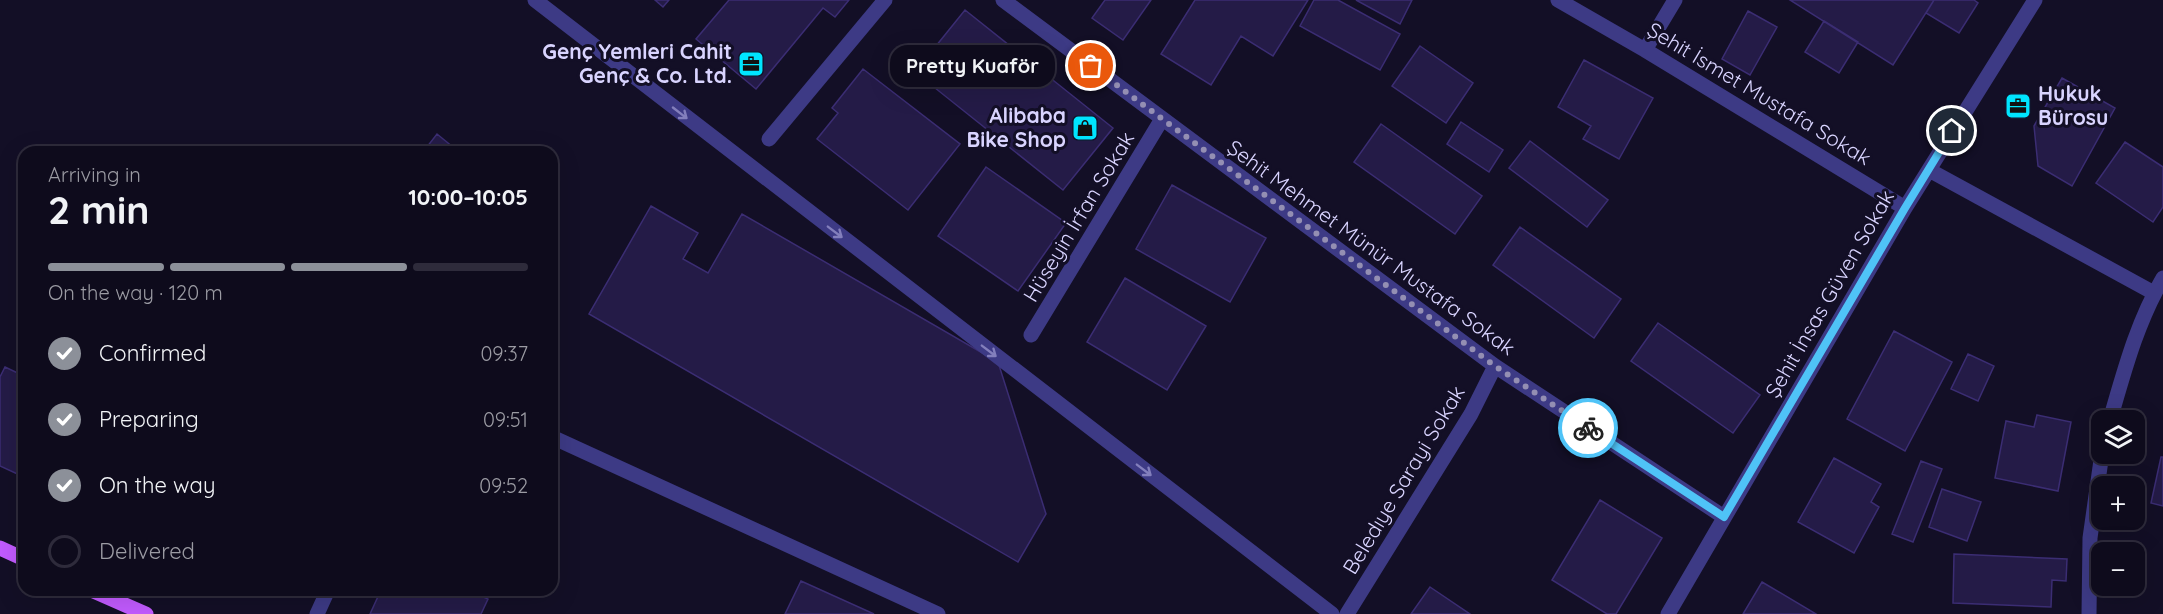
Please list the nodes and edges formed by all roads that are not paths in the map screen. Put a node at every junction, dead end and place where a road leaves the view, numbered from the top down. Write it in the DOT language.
graph roads {
  1 [pos="535,0"];
  2 [pos="885,0"];
  3 [pos="1003,0"];
  4 [pos="1558,0"];
  5 [pos="1675,0"];
  6 [pos="2035,0"];
  7 [pos="1646,50"];
  8 [pos="1162,119"];
  9 [pos="769,139"];
  10 [pos="1929,170"];
  11 [pos="1905,208"];
  12 [pos="2163,278"];
  13 [pos="2154,293"];
  14 [pos="1031,336"];
  15 [pos="1495,366"];
  16 [pos="2113,410"];
  17 [pos="558,440"];
  18 [pos="2100,464"];
  19 [pos="1724,517"];
  20 [pos="0,548"];
  21 [pos="18,556"];
  22 [pos="105,596"];
  23 [pos="325,596"];
  24 [pos="146,614"];
  25 [pos="317,614"];
  26 [pos="938,614"];
  27 [pos="1332,614"];
  28 [pos="1347,614"];
  29 [pos="1668,614"];
  30 [pos="2089,614"];
  1 -- 27 [label="street, one-way"];
  2 -- 9 [label="street"];
  3 -- 8 [label="street, Şehit Mehmet Münür Mustafa Sokak"];
  4 -- 7 [label="street, Şehit İsmet Mustafa Sokak"];
  5 -- 7 [label="street"];
  6 -- 10 [label="street, Şehit İnsas Güven Sokak"];
  7 -- 11 [label="street, Şehit İsmet Mustafa Sokak"];
  8 -- 14 [label="street, Hüseyin İrfan Sokak"];
  8 -- 15 [label="street, Şehit Mehmet Münür Mustafa Sokak"];
  10 -- 11 [label="street, Şehit İnsas Güven Sokak"];
  10 -- 13 [label="street"];
  11 -- 19 [label="street, Şehit İnsas Güven Sokak"];
  12 -- 13 [label="street"];
  13 -- 16 [label="street"];
  15 -- 19 [label="street, Şehit Mehmet Münür Mustafa Sokak"];
  15 -- 28 [label="street, Beledıye Sarayi Sokak"];
  17 -- 26 [label="street"];
  18 -- 30 [label="street"];
  19 -- 29 [label="street, Şehit İnsas Güven Sokak"];
  20 -- 21 [label="main road"];
  22 -- 24 [label="main road"];
  23 -- 25 [label="street"];
}
